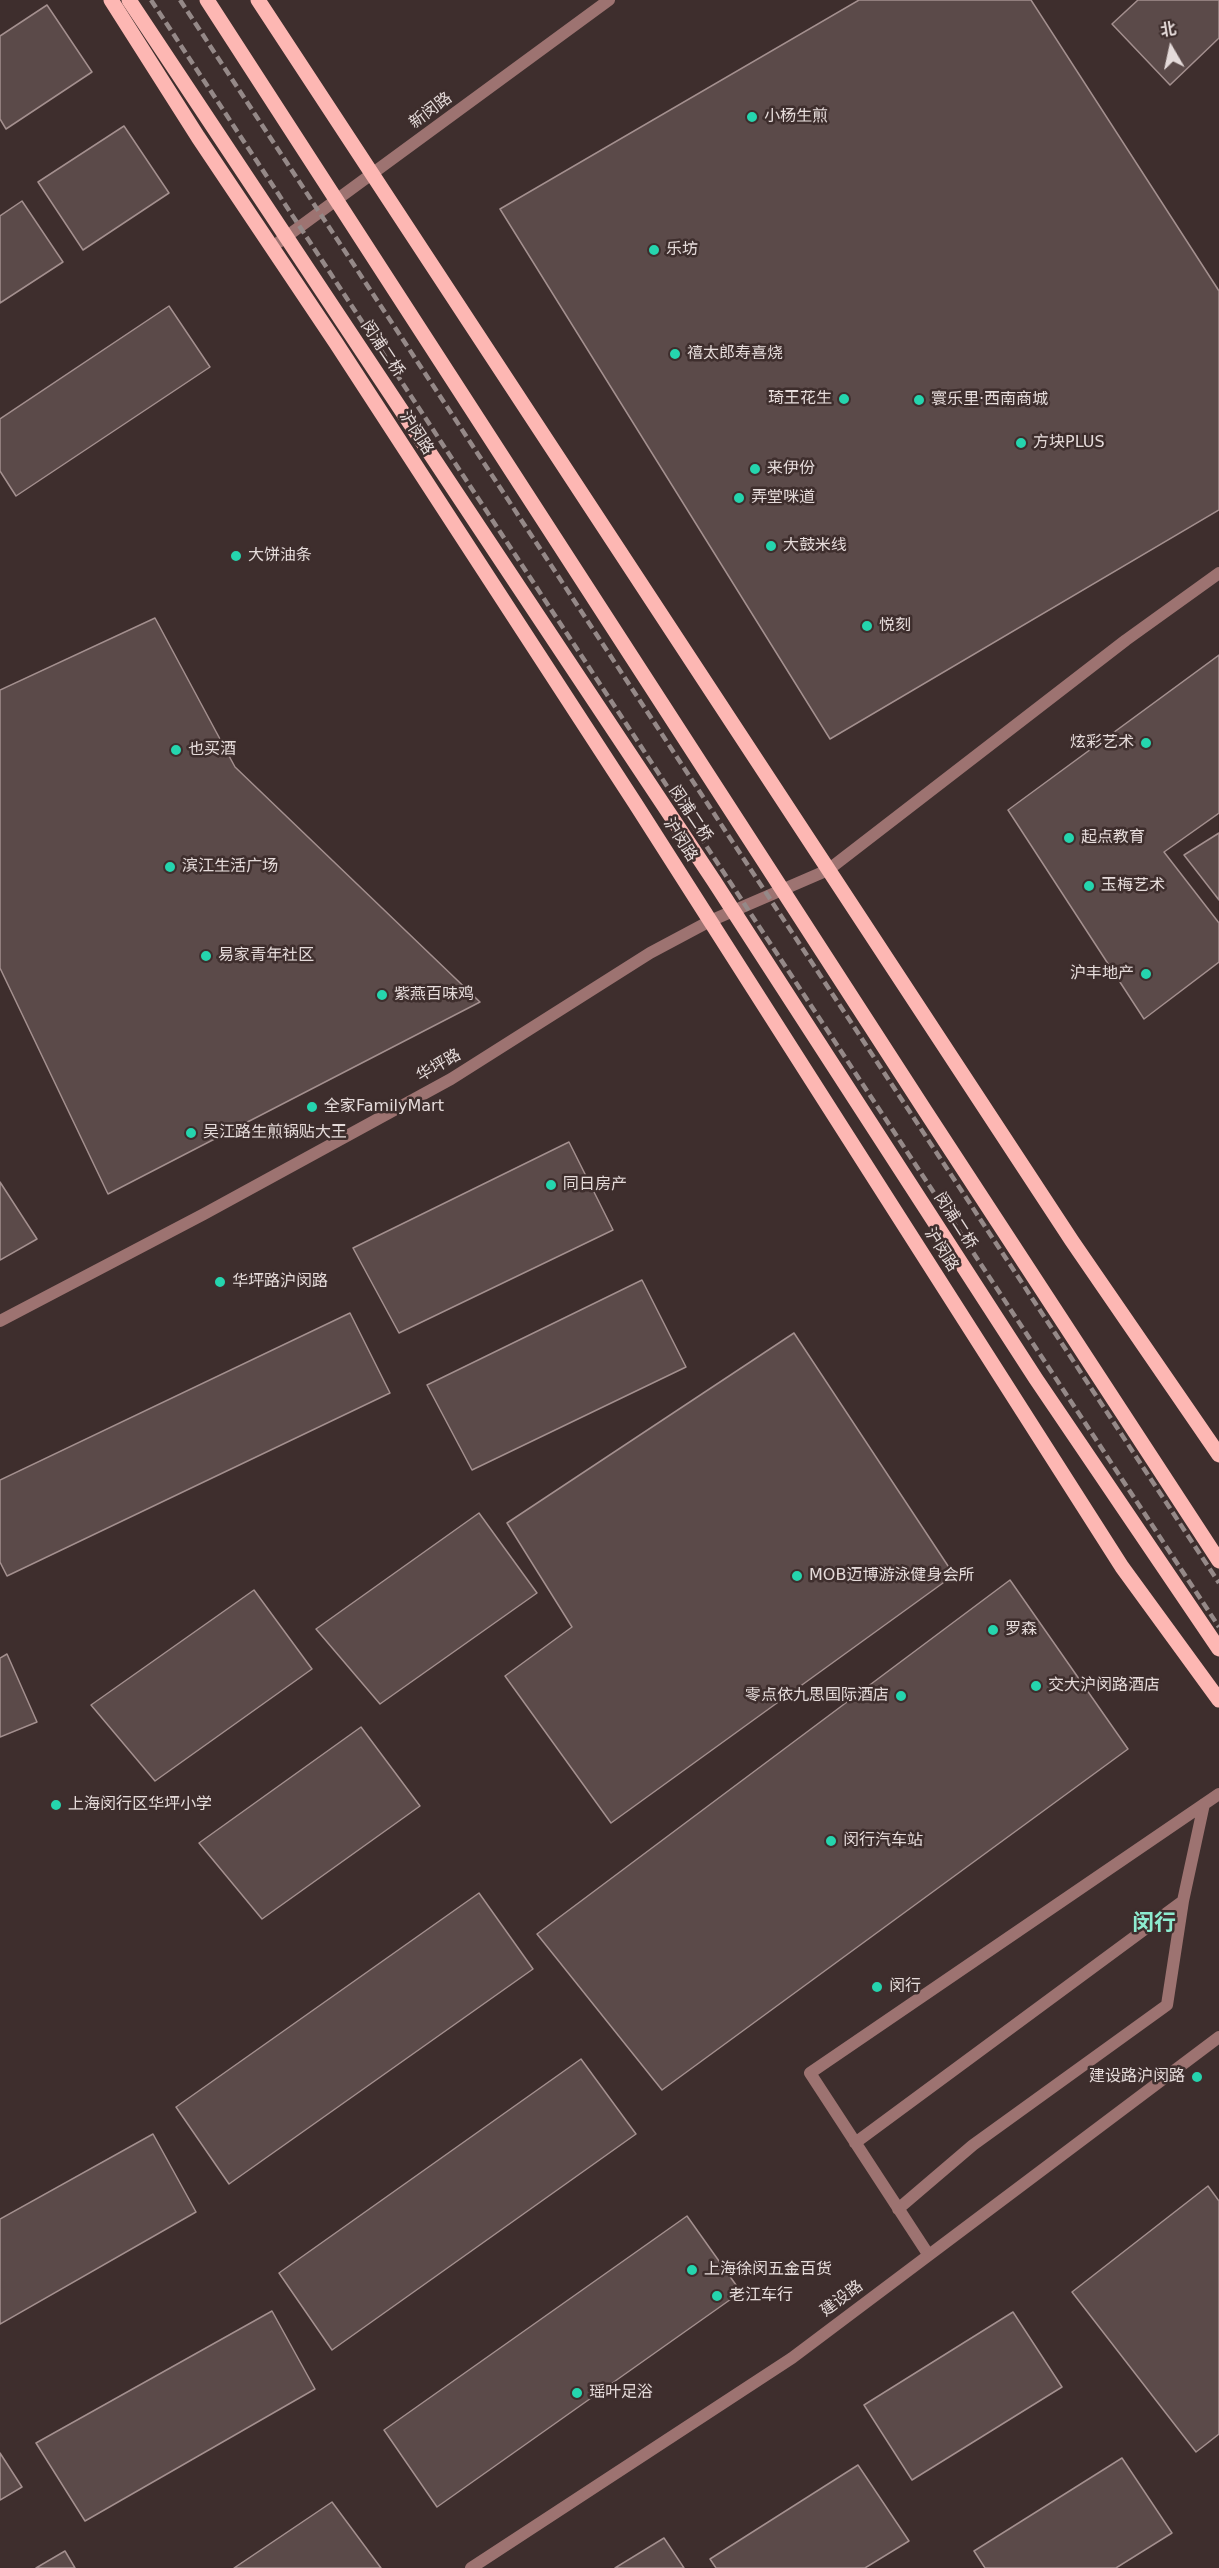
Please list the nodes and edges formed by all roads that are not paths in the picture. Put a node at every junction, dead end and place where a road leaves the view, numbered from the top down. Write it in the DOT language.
graph roads {
  1 [pos="111,0"];
  2 [pos="129,0"];
  3 [pos="207,0"];
  4 [pos="258,0"];
  5 [pos="609,0"];
  6 [pos="372,176"];
  7 [pos="272,248"];
  8 [pos="1219,573"];
  9 [pos="828,870"];
  10 [pos="710,921"];
  11 [pos="0,1321"];
  12 [pos="1219,1455"];
  13 [pos="1219,1561"];
  14 [pos="1219,1649"];
  15 [pos="1219,1700"];
  16 [pos="1219,1794"];
  17 [pos="1204,1804"];
  18 [pos="1183,1901"];
  19 [pos="1219,2037"];
  20 [pos="855,2143"];
  21 [pos="898,2209"];
  22 [pos="928,2254"];
  23 [pos="471,2568"];
  1 -- 7 [label="main road, 沪闵路"];
  2 -- 14 [label="main road, 闵浦二桥, bridge"];
  3 -- 13 [label="main road, bridge"];
  4 -- 6 [label="main road"];
  5 -- 6 [label="street, 新闵路"];
  6 -- 7 [label="street, 新闵路"];
  6 -- 9 [label="main road"];
  7 -- 10 [label="main road, 沪闵路"];
  8 -- 9 [label="street, 华坪路"];
  9 -- 10 [label="street, 华坪路"];
  9 -- 12 [label="main road"];
  10 -- 11 [label="street, 华坪路"];
  10 -- 15 [label="main road, 沪闵路"];
  16 -- 17 [label="street"];
  17 -- 18 [label="street"];
  17 -- 20 [label="street"];
  18 -- 20 [label="street"];
  18 -- 21 [label="street"];
  19 -- 22 [label="street, 建设路"];
  20 -- 21 [label="street"];
  21 -- 22 [label="street"];
  22 -- 23 [label="street, 建设路"];
}
